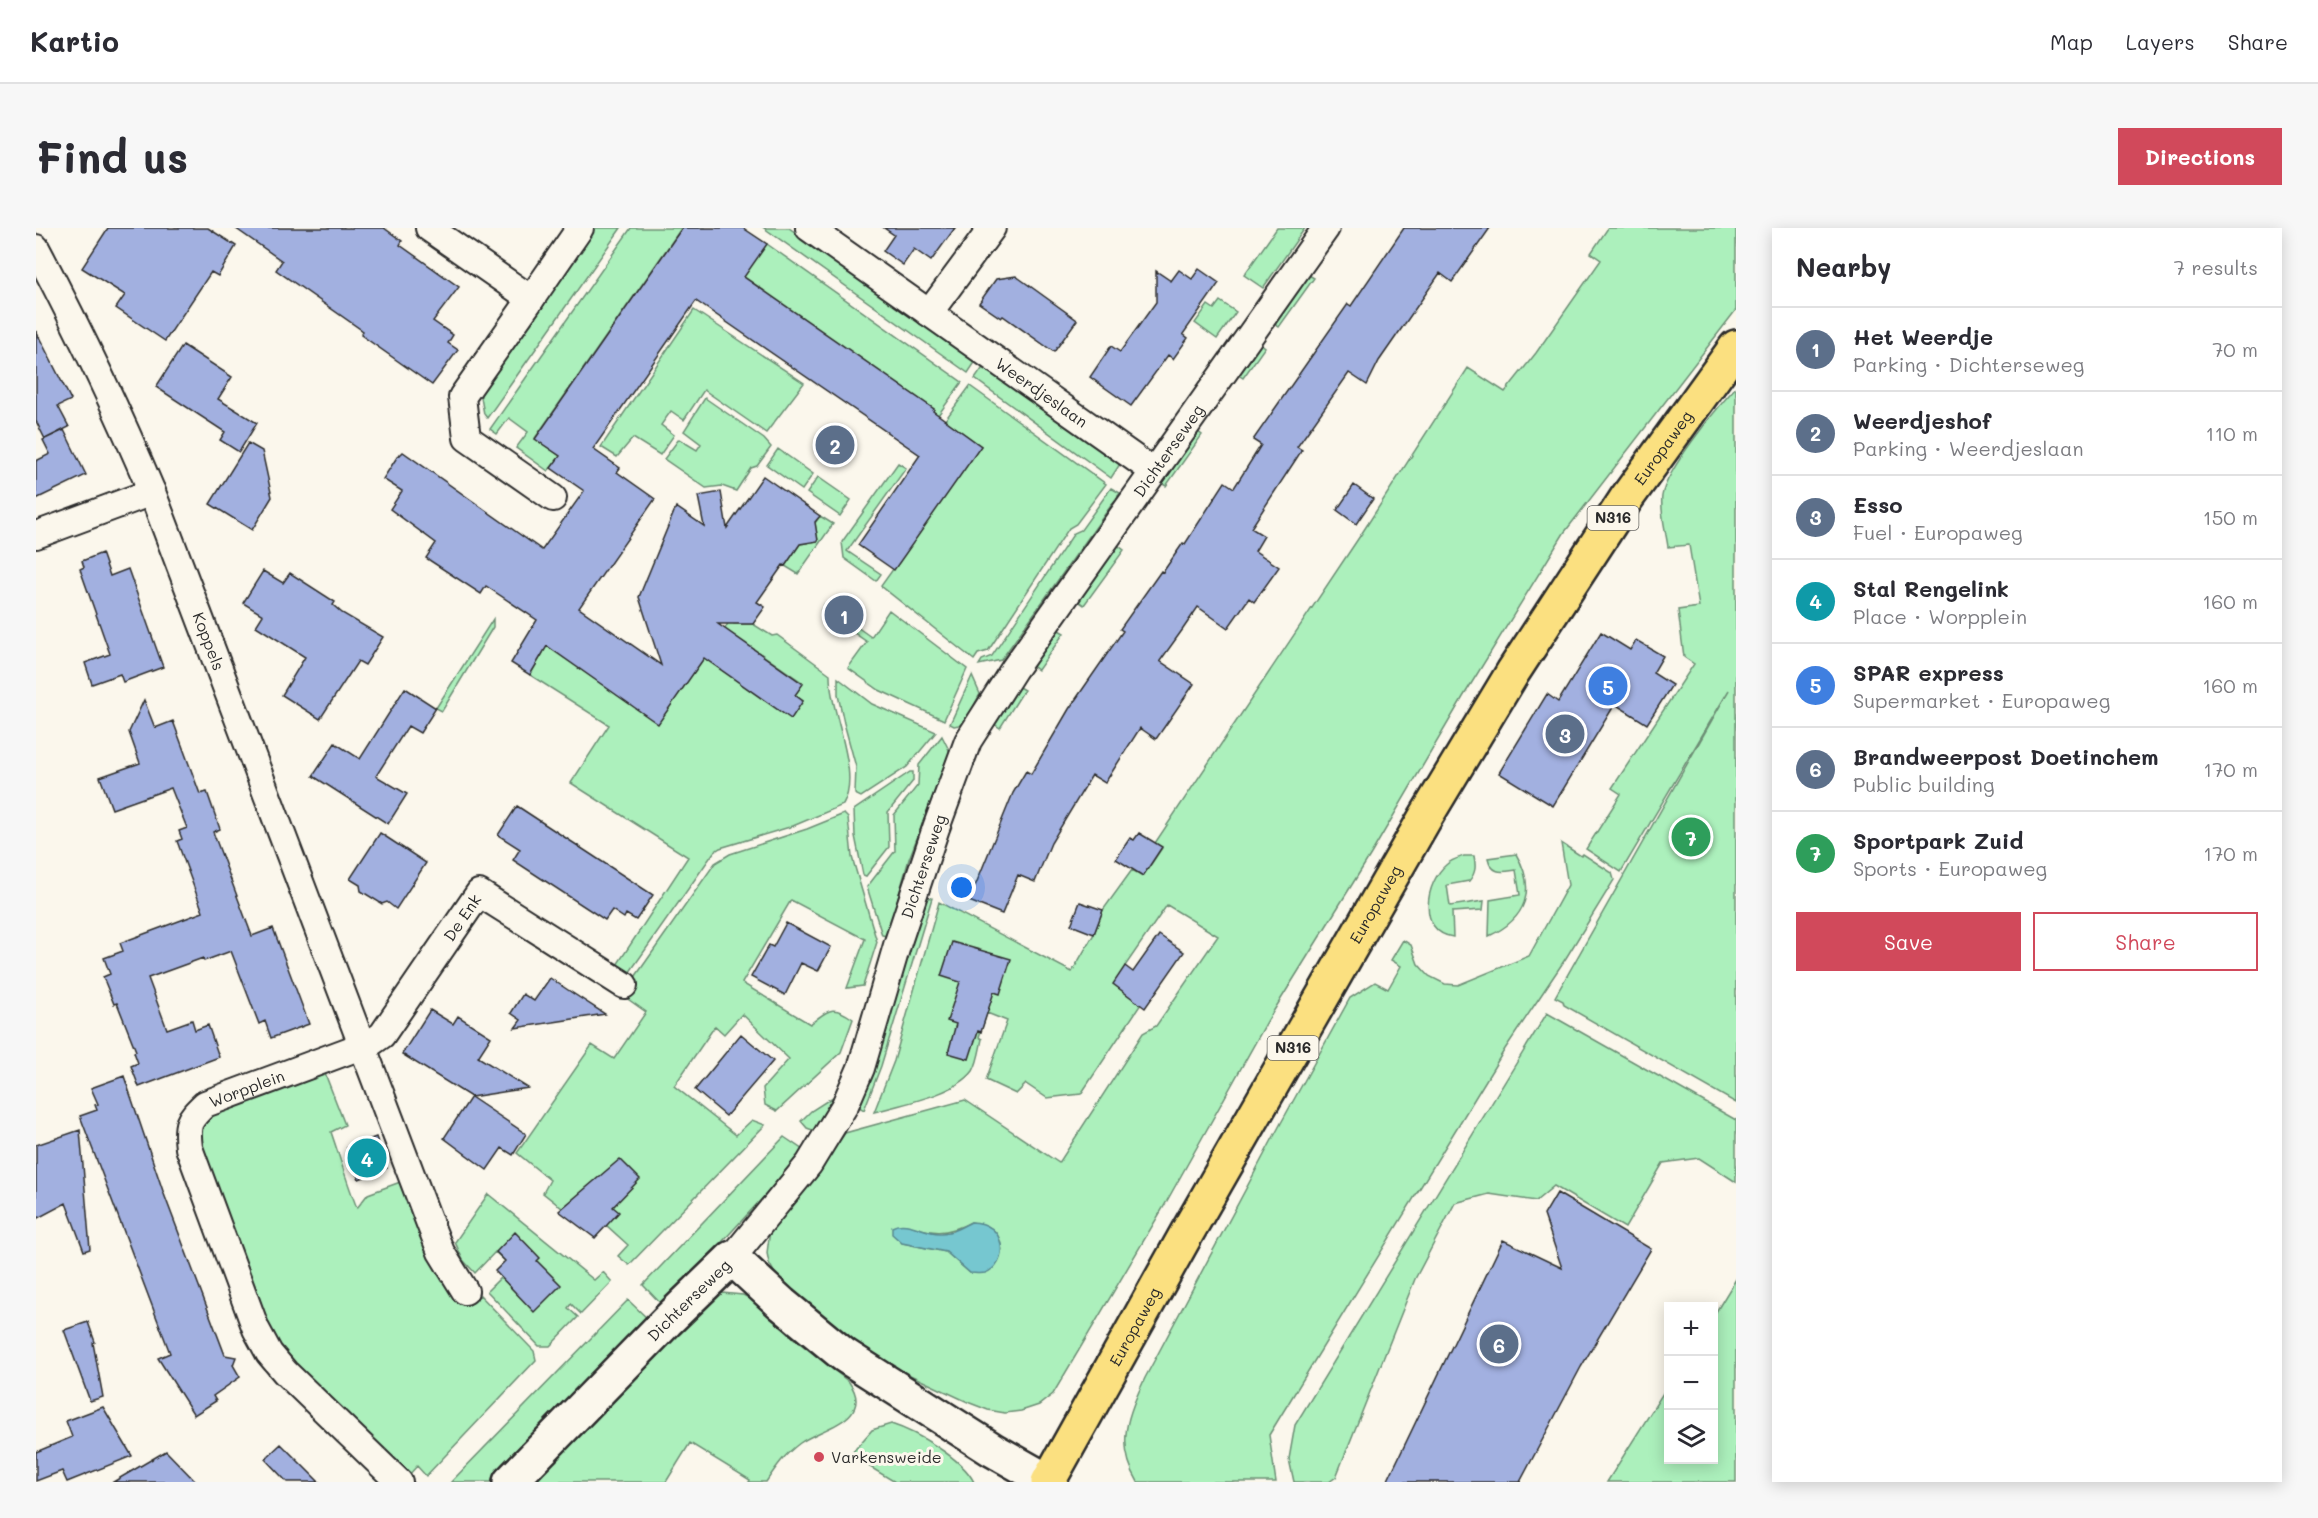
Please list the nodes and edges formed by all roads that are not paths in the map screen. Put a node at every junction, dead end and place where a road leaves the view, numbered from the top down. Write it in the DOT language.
graph roads {
  1 [pos="429,228"];
  2 [pos="580,228"];
  3 [pos="809,228"];
  4 [pos="992,228"];
  5 [pos="1326,228"];
  6 [pos="36,248"];
  7 [pos="531,299"];
  8 [pos="929,313"];
  9 [pos="1736,347"];
  10 [pos="1154,471"];
  11 [pos="152,492"];
  12 [pos="553,498"];
  13 [pos="36,535"];
  14 [pos="624,985"];
  15 [pos="362,1045"];
  16 [pos="732,1258"];
  17 [pos="465,1290"];
  18 [pos="399,1482"];
  19 [pos="510,1482"];
  20 [pos="1048,1482"];
  1 -- 7 [label="street"];
  2 -- 7 [label="street"];
  3 -- 8 [label="street, Weerdjeslaan"];
  4 -- 8 [label="street"];
  5 -- 10 [label="street, Dichterseweg"];
  6 -- 11 [label="street, Koppels"];
  7 -- 12 [label="street"];
  8 -- 10 [label="street, Weerdjeslaan"];
  9 -- 20 [label="main road, Europaweg / N316"];
  10 -- 16 [label="street, Dichterseweg"];
  11 -- 13 [label="street"];
  11 -- 15 [label="street, Koppels"];
  14 -- 15 [label="street, De Enk"];
  15 -- 17 [label="street"];
  15 -- 18 [label="street, Worpplein"];
  16 -- 19 [label="street, Dichterseweg"];
  16 -- 20 [label="street"];
}
